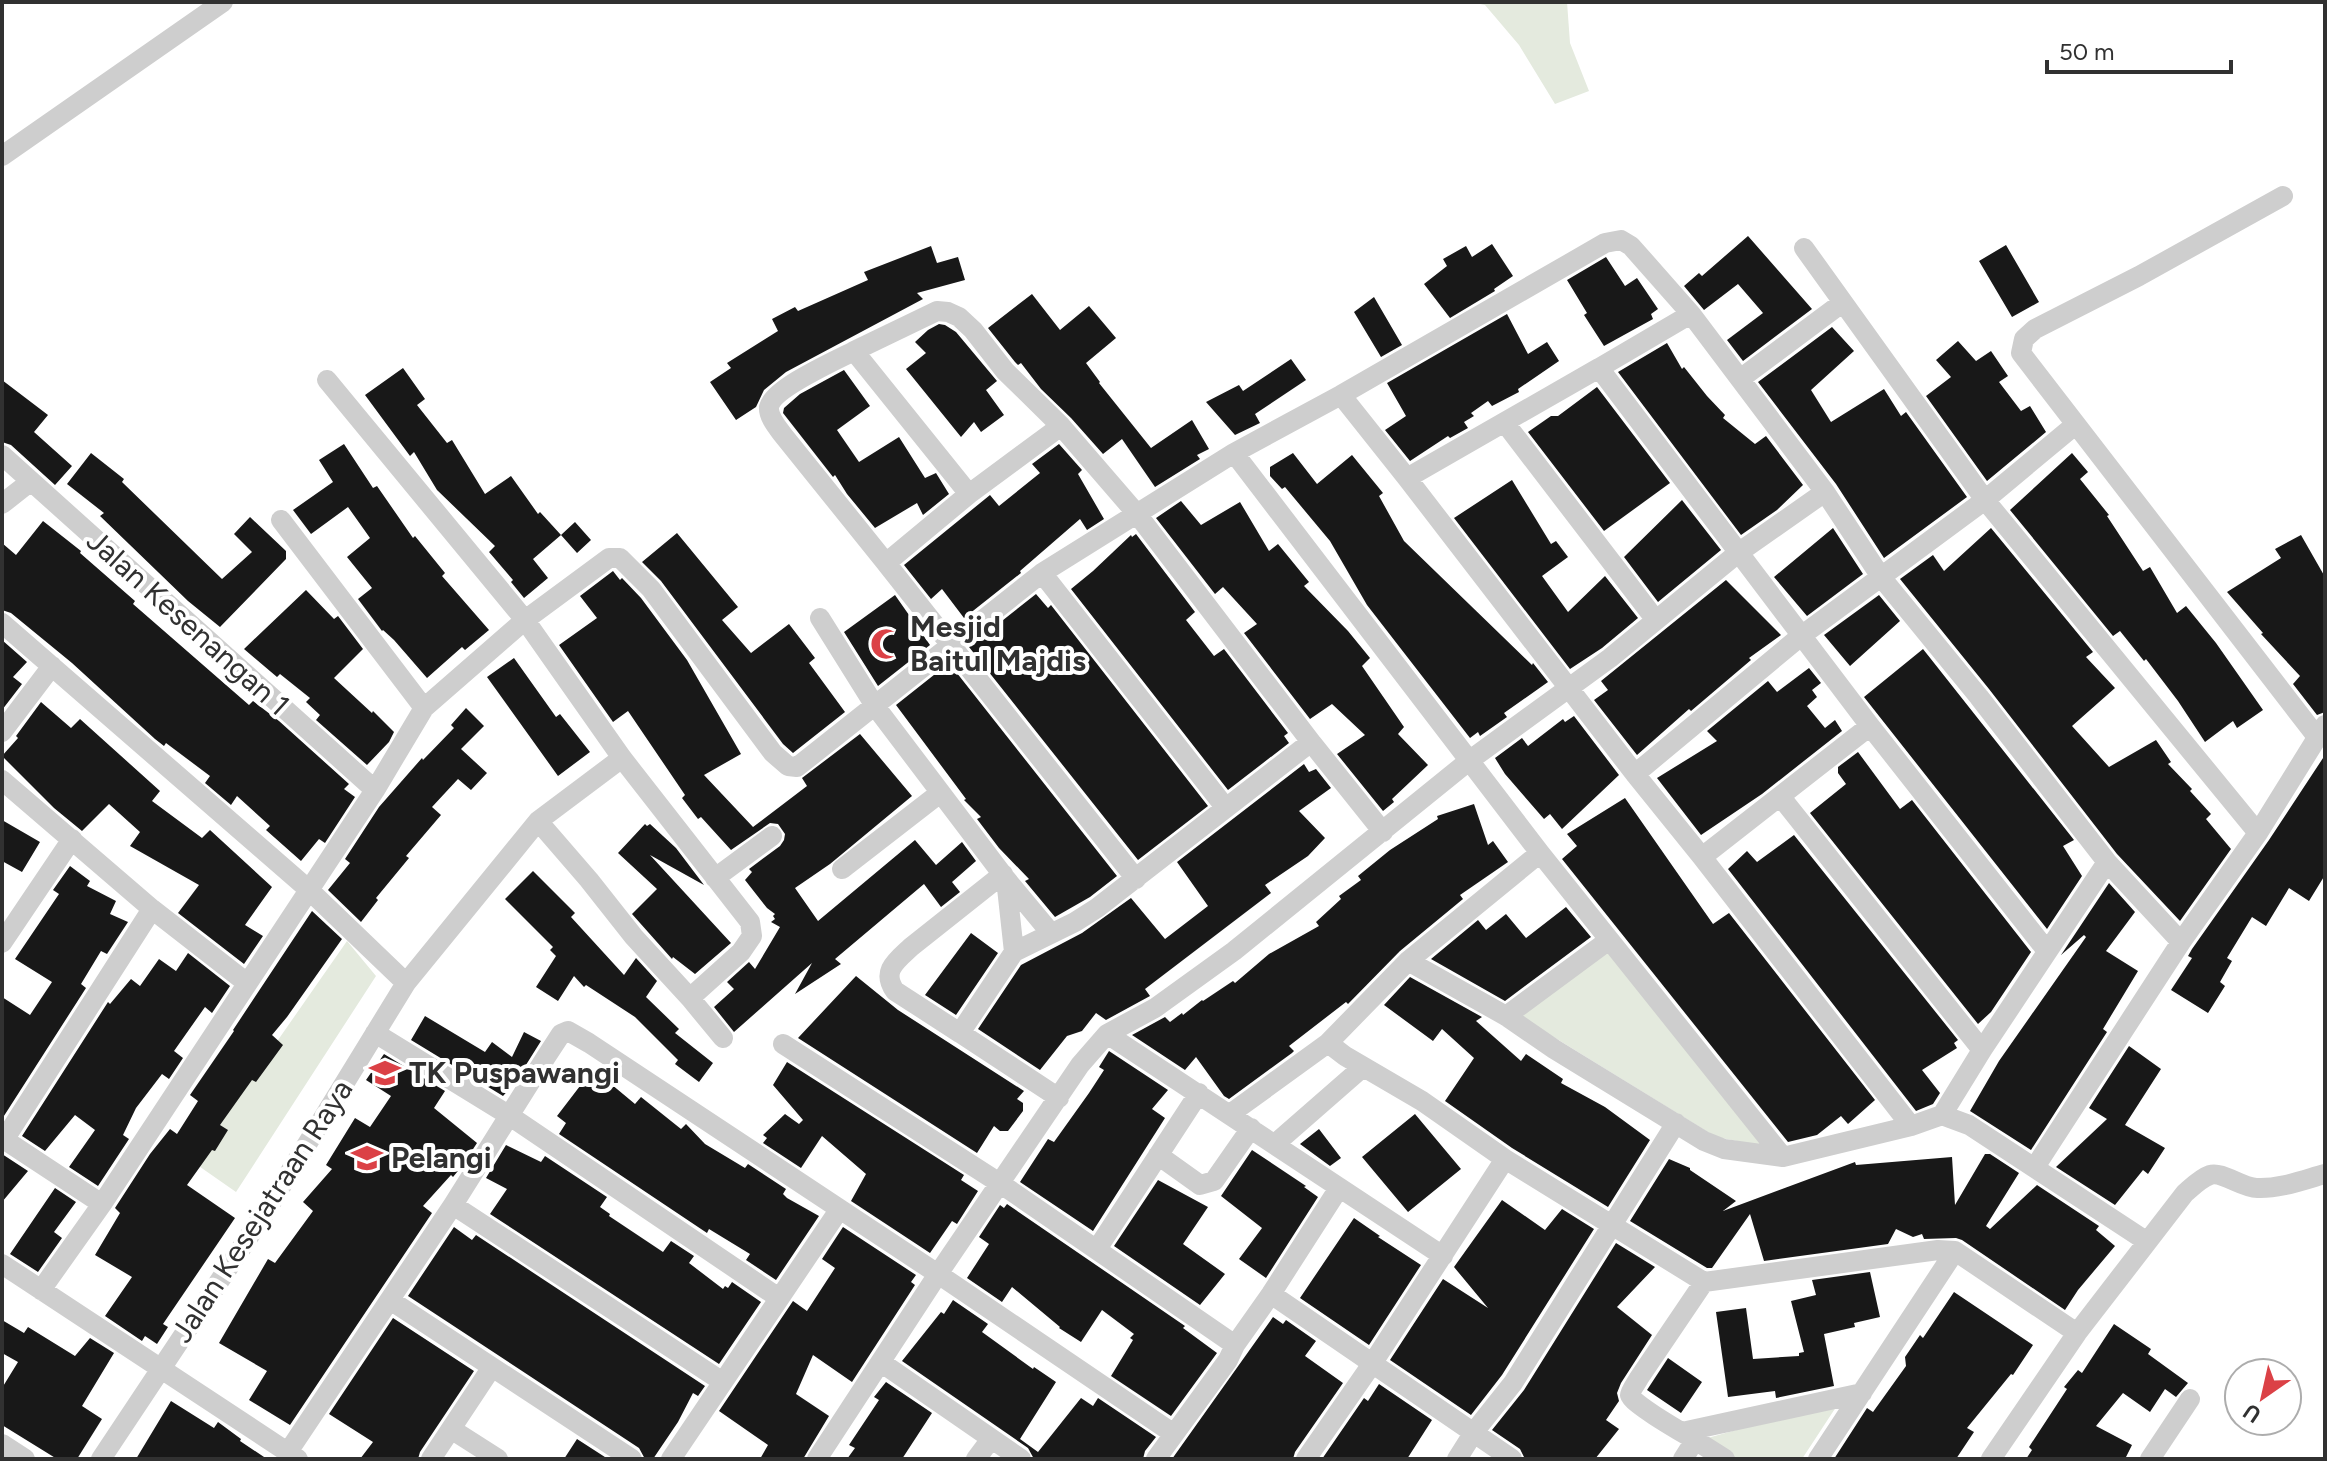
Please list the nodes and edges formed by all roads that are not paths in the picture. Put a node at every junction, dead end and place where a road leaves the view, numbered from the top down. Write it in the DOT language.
graph roads {
  1 [pos="223,2"];
  2 [pos="2,156"];
  3 [pos="2283,196"];
  4 [pos="1804,248"];
  5 [pos="1842,303"];
  6 [pos="1691,314"];
  7 [pos="854,351"];
  8 [pos="1599,368"];
  9 [pos="1740,379"];
  10 [pos="327,380"];
  11 [pos="1341,395"];
  12 [pos="1505,423"];
  13 [pos="2075,425"];
  14 [pos="1061,426"];
  15 [pos="1234,453"];
  16 [pos="2,455"];
  17 [pos="1407,478"];
  18 [pos="30,482"];
  19 [pos="1825,492"];
  20 [pos="969,494"];
  21 [pos="1985,500"];
  22 [pos="2,504"];
  23 [pos="1137,514"];
  24 [pos="281,520"];
  25 [pos="1738,553"];
  26 [pos="886,563"];
  27 [pos="1042,573"];
  28 [pos="1881,577"];
  29 [pos="820,618"];
  30 [pos="1655,619"];
  31 [pos="525,620"];
  32 [pos="2,623"];
  33 [pos="1801,636"];
  34 [pos="952,643"];
  35 [pos="52,666"];
  36 [pos="1571,688"];
  37 [pos="875,706"];
  38 [pos="424,708"];
  39 [pos="1870,726"];
  40 [pos="2321,731"];
  41 [pos="2,732"];
  42 [pos="1311,742"];
  43 [pos="622,758"];
  44 [pos="1470,760"];
  45 [pos="1635,774"];
  46 [pos="2,780"];
  47 [pos="375,790"];
  48 [pos="940,793"];
  49 [pos="1780,796"];
  50 [pos="1225,807"];
  51 [pos="538,821"];
  52 [pos="1383,832"];
  53 [pos="2258,833"];
  54 [pos="772,836"];
  55 [pos="72,839"];
  56 [pos="1540,853"];
  57 [pos="1702,857"];
  58 [pos="2107,862"];
  59 [pos="842,869"];
  60 [pos="1005,877"];
  61 [pos="715,878"];
  62 [pos="1136,879"];
  63 [pos="308,889"];
  64 [pos="152,909"];
  65 [pos="1050,932"];
  66 [pos="1609,940"];
  67 [pos="2181,942"];
  68 [pos="2,943"];
  69 [pos="2047,951"];
  70 [pos="1014,952"];
  71 [pos="1408,961"];
  72 [pos="247,983"];
  73 [pos="406,983"];
  74 [pos="690,998"];
  75 [pos="1506,1016"];
  76 [pos="375,1033"];
  77 [pos="960,1033"];
  78 [pos="1107,1034"];
  79 [pos="723,1038"];
  80 [pos="1328,1043"];
  81 [pos="783,1044"];
  82 [pos="1982,1050"];
  83 [pos="1363,1067"];
  84 [pos="1199,1093"];
  85 [pos="1059,1098"];
  86 [pos="1230,1114"];
  87 [pos="1942,1115"];
  88 [pos="510,1116"];
  89 [pos="1676,1123"];
  90 [pos="1911,1126"];
  91 [pos="1251,1128"];
  92 [pos="3,1139"];
  93 [pos="1275,1144"];
  94 [pos="1158,1155"];
  95 [pos="1783,1157"];
  96 [pos="1505,1159"];
  97 [pos="2035,1167"];
  98 [pos="2325,1174"];
  99 [pos="1001,1184"];
  100 [pos="1339,1188"];
  101 [pos="102,1204"];
  102 [pos="453,1205"];
  103 [pos="839,1210"];
  104 [pos="1613,1224"];
  105 [pos="2146,1241"];
  106 [pos="1097,1249"];
  107 [pos="1955,1251"];
  108 [pos="1443,1256"];
  109 [pos="2,1264"];
  110 [pos="938,1274"];
  111 [pos="1704,1282"];
  112 [pos="41,1290"];
  113 [pos="1271,1294"];
  114 [pos="779,1298"];
  115 [pos="390,1300"];
  116 [pos="2077,1333"];
  117 [pos="1235,1345"];
  118 [pos="882,1363"];
  119 [pos="1372,1364"];
  120 [pos="492,1367"];
  121 [pos="160,1369"];
  122 [pos="723,1382"];
  123 [pos="1862,1393"];
  124 [pos="2190,1399"];
  125 [pos="451,1429"];
  126 [pos="1474,1432"];
  127 [pos="1174,1434"];
  128 [pos="1689,1436"];
  129 [pos="991,1439"];
  130 [pos="2,1444"];
  131 [pos="293,1456"];
  132 [pos="2153,1458"];
  133 [pos="25,1459"];
  134 [pos="101,1459"];
  135 [pos="431,1459"];
  136 [pos="498,1459"];
  137 [pos="632,1459"];
  138 [pos="671,1459"];
  139 [pos="817,1459"];
  140 [pos="976,1459"];
  141 [pos="1021,1459"];
  142 [pos="1156,1459"];
  143 [pos="1306,1459"];
  144 [pos="1457,1459"];
  145 [pos="1512,1459"];
  146 [pos="1683,1459"];
  147 [pos="1725,1459"];
  148 [pos="1818,1459"];
  149 [pos="1991,1459"];
  1 -- 2 [label="street"];
  3 -- 13 [label="street"];
  4 -- 5 [label="street"];
  5 -- 9 [label="street"];
  5 -- 21 [label="street"];
  6 -- 8 [label="street"];
  6 -- 9 [label="street"];
  6 -- 11 [label="street"];
  7 -- 14 [label="street"];
  7 -- 20 [label="street"];
  7 -- 26 [label="street"];
  8 -- 12 [label="street"];
  8 -- 25 [label="street"];
  9 -- 19 [label="street"];
  10 -- 31 [label="street"];
  11 -- 15 [label="street"];
  11 -- 17 [label="street"];
  12 -- 17 [label="street"];
  12 -- 30 [label="street"];
  13 -- 21 [label="street"];
  13 -- 40 [label="street"];
  14 -- 20 [label="street"];
  14 -- 23 [label="street"];
  15 -- 23 [label="street"];
  15 -- 44 [label="street"];
  16 -- 18 [label="street, Jalan Kesenangan 1"];
  17 -- 36 [label="street"];
  18 -- 22 [label="street"];
  18 -- 47 [label="street, Jalan Kesenangan 1"];
  19 -- 25 [label="street"];
  19 -- 28 [label="street"];
  20 -- 26 [label="street"];
  21 -- 28 [label="street"];
  21 -- 53 [label="street"];
  23 -- 27 [label="street"];
  23 -- 42 [label="street"];
  24 -- 38 [label="street"];
  25 -- 30 [label="street"];
  25 -- 33 [label="street"];
  26 -- 34 [label="street"];
  27 -- 34 [label="street"];
  27 -- 50 [label="street"];
  28 -- 33 [label="street"];
  28 -- 58 [label="street"];
  29 -- 37 [label="street"];
  30 -- 36 [label="street"];
  31 -- 37 [label="street"];
  31 -- 38 [label="street"];
  31 -- 43 [label="street"];
  32 -- 35 [label="street"];
  33 -- 39 [label="street"];
  33 -- 45 [label="street"];
  34 -- 37 [label="street"];
  34 -- 62 [label="street"];
  35 -- 41 [label="street"];
  35 -- 63 [label="street"];
  36 -- 44 [label="street"];
  36 -- 45 [label="street"];
  37 -- 48 [label="street"];
  38 -- 47 [label="street"];
  39 -- 49 [label="street"];
  39 -- 69 [label="street"];
  40 -- 53 [label="street"];
  42 -- 50 [label="street"];
  42 -- 52 [label="street"];
  43 -- 51 [label="street, Jalan Kesejatraan Raya"];
  43 -- 61 [label="street"];
  44 -- 52 [label="street"];
  44 -- 56 [label="street"];
  45 -- 57 [label="street"];
  46 -- 55 [label="street"];
  47 -- 63 [label="street"];
  48 -- 59 [label="street"];
  48 -- 60 [label="street"];
  49 -- 57 [label="street"];
  49 -- 82 [label="street"];
  50 -- 62 [label="street"];
  51 -- 73 [label="street, Jalan Kesejatraan Raya"];
  51 -- 74 [label="street"];
  52 -- 78 [label="street"];
  53 -- 67 [label="street"];
  54 -- 61 [label="street"];
  55 -- 64 [label="street"];
  55 -- 68 [label="street"];
  56 -- 66 [label="street"];
  56 -- 71 [label="street"];
  57 -- 90 [label="street"];
  58 -- 67 [label="street"];
  58 -- 69 [label="street"];
  60 -- 65 [label="street"];
  60 -- 70 [label="street"];
  60 -- 77 [label="street"];
  61 -- 74 [label="street"];
  62 -- 65 [label="street"];
  63 -- 72 [label="street"];
  63 -- 73 [label="street"];
  64 -- 72 [label="street"];
  64 -- 92 [label="street"];
  65 -- 70 [label="street"];
  66 -- 75 [label="street"];
  66 -- 95 [label="street"];
  67 -- 97 [label="street"];
  69 -- 82 [label="street"];
  70 -- 77 [label="street"];
  71 -- 75 [label="street"];
  71 -- 80 [label="street"];
  72 -- 101 [label="street"];
  73 -- 76 [label="street, Jalan Kesejatraan Raya"];
  74 -- 79 [label="street"];
  75 -- 89 [label="street"];
  76 -- 88 [label="street"];
  76 -- 121 [label="street, Jalan Kesejatraan Raya"];
  77 -- 85 [label="street"];
  78 -- 84 [label="street"];
  78 -- 85 [label="street"];
  80 -- 83 [label="street"];
  80 -- 86 [label="street"];
  81 -- 99 [label="street"];
  82 -- 87 [label="street"];
  83 -- 93 [label="street"];
  83 -- 96 [label="street"];
  84 -- 86 [label="street"];
  84 -- 94 [label="street"];
  85 -- 99 [label="street"];
  86 -- 91 [label="street"];
  87 -- 90 [label="street"];
  87 -- 97 [label="street"];
  88 -- 102 [label="street"];
  88 -- 103 [label="street"];
  88 -- 114 [label="street"];
  89 -- 95 [label="street"];
  89 -- 104 [label="street"];
  90 -- 95 [label="street"];
  91 -- 93 [label="street"];
  91 -- 94 [label="street"];
  92 -- 101 [label="street"];
  93 -- 100 [label="street"];
  94 -- 106 [label="street"];
  96 -- 104 [label="street"];
  96 -- 108 [label="street"];
  97 -- 105 [label="street"];
  98 -- 105 [label="street"];
  99 -- 106 [label="street"];
  99 -- 110 [label="street"];
  100 -- 108 [label="street"];
  100 -- 113 [label="street"];
  101 -- 112 [label="street"];
  102 -- 115 [label="street"];
  102 -- 122 [label="street"];
  103 -- 110 [label="street"];
  103 -- 114 [label="street"];
  104 -- 111 [label="street"];
  104 -- 126 [label="street"];
  105 -- 116 [label="street"];
  106 -- 117 [label="street"];
  107 -- 111 [label="street"];
  107 -- 116 [label="street"];
  107 -- 123 [label="street"];
  108 -- 119 [label="street"];
  109 -- 112 [label="street"];
  110 -- 118 [label="street"];
  110 -- 127 [label="street"];
  111 -- 128 [label="street"];
  112 -- 121 [label="street"];
  113 -- 117 [label="street"];
  113 -- 119 [label="street"];
  114 -- 122 [label="street"];
  115 -- 120 [label="street"];
  115 -- 131 [label="street"];
  116 -- 149 [label="street"];
  117 -- 127 [label="street"];
  118 -- 129 [label="street"];
  118 -- 139 [label="street"];
  119 -- 126 [label="street"];
  119 -- 143 [label="street"];
  120 -- 125 [label="street"];
  120 -- 137 [label="street"];
  121 -- 131 [label="street"];
  121 -- 134 [label="street, Jalan Kesejatraan Raya"];
  122 -- 138 [label="street"];
  123 -- 128 [label="street"];
  123 -- 148 [label="street"];
  124 -- 132 [label="street"];
  125 -- 135 [label="street"];
  125 -- 136 [label="street"];
  126 -- 144 [label="street"];
  126 -- 145 [label="street"];
  127 -- 142 [label="street"];
  128 -- 146 [label="street"];
  128 -- 147 [label="street"];
  129 -- 140 [label="street"];
  129 -- 141 [label="street"];
  130 -- 133 [label="street"];
}
